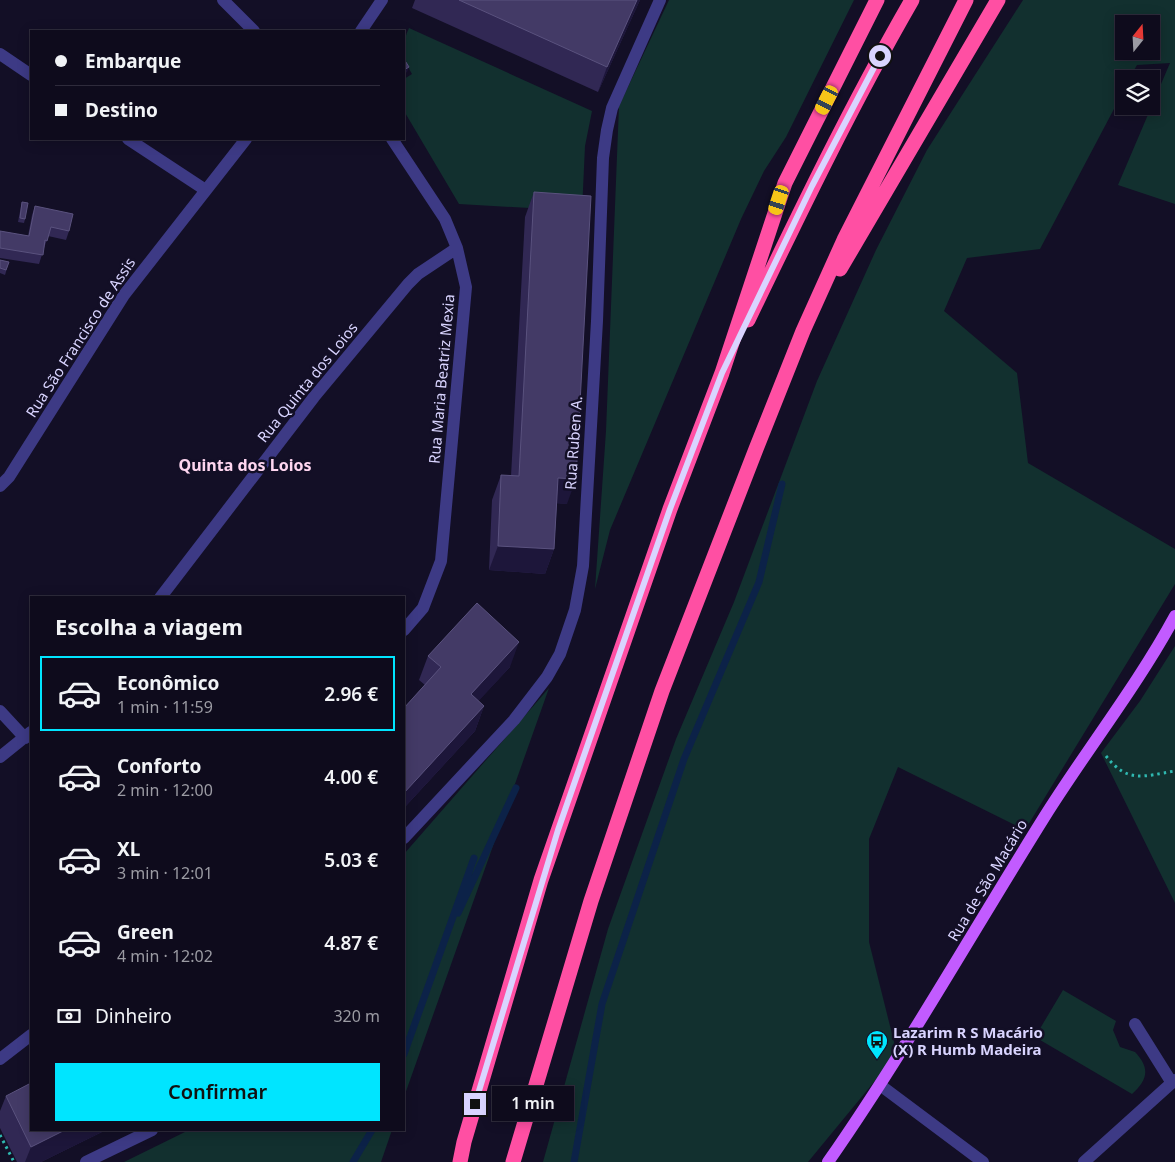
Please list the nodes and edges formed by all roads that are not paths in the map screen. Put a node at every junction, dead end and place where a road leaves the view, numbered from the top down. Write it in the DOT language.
graph roads {
  1 [pos="223,0"];
  2 [pos="382,0"];
  3 [pos="660,0"];
  4 [pos="877,0"];
  5 [pos="912,0"];
  6 [pos="966,0"];
  7 [pos="998,0"];
  8 [pos="253,30"];
  9 [pos="362,30"];
  10 [pos="0,54"];
  11 [pos="30,74"];
  12 [pos="130,140"];
  13 [pos="245,140"];
  14 [pos="393,140"];
  15 [pos="204,189"];
  16 [pos="457,248"];
  17 [pos="803,331"];
  18 [pos="722,373"];
  19 [pos="3,478"];
  20 [pos="162,596"];
  21 [pos="1175,616"];
  22 [pos="405,629"];
  23 [pos="0,711"];
  24 [pos="28,735"];
  25 [pos="0,757"];
  26 [pos="405,837"];
  27 [pos="1135,1024"];
  28 [pos="30,1037"];
  29 [pos="0,1059"];
  30 [pos="1173,1082"];
  31 [pos="880,1085"];
  32 [pos="150,1131"];
  33 [pos="86,1162"];
  34 [pos="460,1162"];
  35 [pos="513,1162"];
  36 [pos="828,1162"];
  37 [pos="983,1162"];
  38 [pos="1084,1162"];
  1 -- 8 [label="street"];
  2 -- 9 [label="street"];
  3 -- 26 [label="street, Rua Ruben A."];
  4 -- 18 [label="highway"];
  5 -- 18 [label="highway"];
  6 -- 17 [label="highway"];
  7 -- 17 [label="highway"];
  10 -- 11 [label="street"];
  12 -- 15 [label="street"];
  13 -- 15 [label="street, Rua São Francisco de Assis"];
  14 -- 16 [label="street, Rua Maria Beatriz Mexia"];
  15 -- 19 [label="street, Rua São Francisco de Assis"];
  16 -- 20 [label="street, Rua Quinta dos Loios"];
  16 -- 22 [label="street, Rua Maria Beatriz Mexia"];
  17 -- 35 [label="highway"];
  18 -- 34 [label="highway"];
  21 -- 31 [label="main road, Rua de São Macário"];
  23 -- 24 [label="street"];
  24 -- 25 [label="street"];
  27 -- 30 [label="street"];
  28 -- 29 [label="street"];
  30 -- 38 [label="street"];
  31 -- 36 [label="main road, Rua de São Macário"];
  31 -- 37 [label="street"];
  32 -- 33 [label="street"];
}
